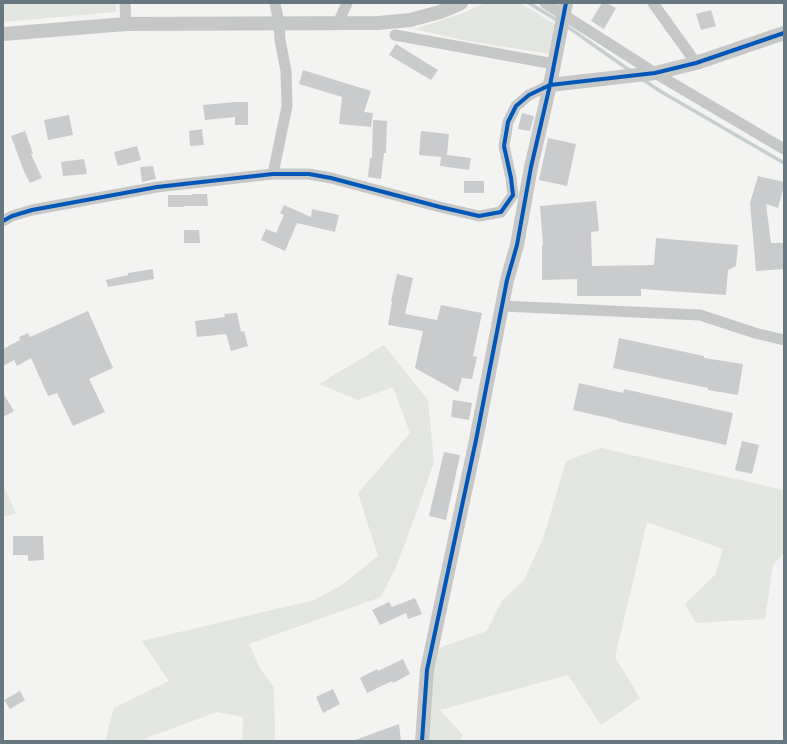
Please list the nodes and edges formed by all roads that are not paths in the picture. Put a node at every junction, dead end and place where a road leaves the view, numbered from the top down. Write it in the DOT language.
graph roads {
  1 [pos="125,3"];
  2 [pos="275,3"];
  3 [pos="347,3"];
  4 [pos="461,3"];
  5 [pos="545,3"];
  6 [pos="653,3"];
  7 [pos="563,16"];
  8 [pos="279,23"];
  9 [pos="338,23"];
  10 [pos="126,24"];
  11 [pos="784,33"];
  12 [pos="3,34"];
  13 [pos="395,35"];
  14 [pos="696,63"];
  15 [pos="554,64"];
  16 [pos="652,73"];
  17 [pos="550,85"];
  18 [pos="784,149"];
  19 [pos="273,174"];
  20 [pos="3,221"];
  21 [pos="502,306"];
  22 [pos="784,340"];
  23 [pos="422,741"];
  1 -- 10 [label="street"];
  2 -- 8 [label="street"];
  3 -- 9 [label="street"];
  4 -- 9 [label="street"];
  5 -- 7 [label="street"];
  6 -- 14 [label="street"];
  7 -- 15 [label="street"];
  7 -- 16 [label="street"];
  8 -- 9 [label="street"];
  8 -- 10 [label="street"];
  8 -- 19 [label="street"];
  10 -- 12 [label="street"];
  11 -- 14 [label="street"];
  13 -- 15 [label="street"];
  14 -- 16 [label="street"];
  15 -- 17 [label="street"];
  16 -- 17 [label="street"];
  16 -- 18 [label="street"];
  17 -- 19 [label="street"];
  17 -- 21 [label="street"];
  19 -- 20 [label="street"];
  21 -- 22 [label="street"];
  21 -- 23 [label="street"];
}
